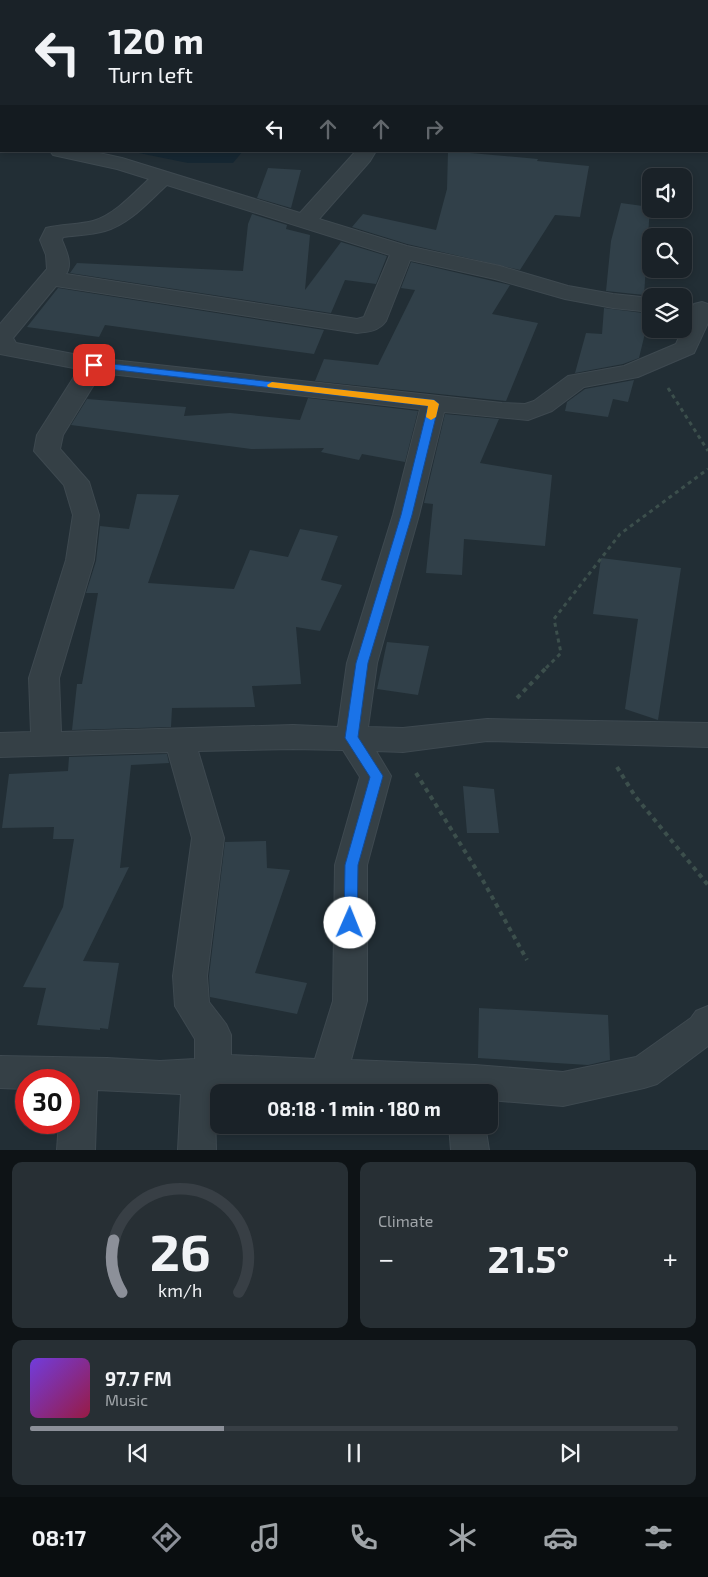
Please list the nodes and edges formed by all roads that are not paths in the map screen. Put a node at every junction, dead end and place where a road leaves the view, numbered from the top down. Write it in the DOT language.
graph roads {
  1 [pos="65,152"];
  2 [pos="366,152"];
  3 [pos="164,177"];
  4 [pos="304,222"];
  5 [pos="402,252"];
  6 [pos="52,279"];
  7 [pos="642,304"];
  8 [pos="698,309"];
  9 [pos="1,337"];
  10 [pos="94,365"];
  11 [pos="434,404"];
  12 [pos="708,735"];
  13 [pos="351,738"];
  14 [pos="180,740"];
  15 [pos="46,744"];
  16 [pos="0,745"];
  17 [pos="708,1022"];
  18 [pos="0,1072"];
  19 [pos="15,1072"];
  20 [pos="207,1073"];
  21 [pos="80,1074"];
  22 [pos="328,1076"];
  23 [pos="419,1084"];
  24 [pos="498,1088"];
  25 [pos="77,1134"];
  26 [pos="468,1134"];
  27 [pos="76,1150"];
  28 [pos="197,1150"];
  29 [pos="470,1150"];
  1 -- 3 [label="street"];
  2 -- 4 [label="street"];
  3 -- 4 [label="street"];
  3 -- 6 [label="street"];
  4 -- 5 [label="street"];
  5 -- 6 [label="street"];
  5 -- 7 [label="street"];
  6 -- 9 [label="street"];
  8 -- 11 [label="street"];
  9 -- 10 [label="street"];
  10 -- 11 [label="street"];
  10 -- 15 [label="street"];
  11 -- 13 [label="street"];
  12 -- 13 [label="street"];
  13 -- 14 [label="street"];
  13 -- 22 [label="street"];
  14 -- 15 [label="street"];
  14 -- 20 [label="street"];
  15 -- 16 [label="street"];
  17 -- 24 [label="street"];
  18 -- 19 [label="street"];
  20 -- 21 [label="street"];
  20 -- 22 [label="street"];
  20 -- 28 [label="street"];
  22 -- 23 [label="street"];
  25 -- 27 [label="street"];
  26 -- 29 [label="street"];
}
